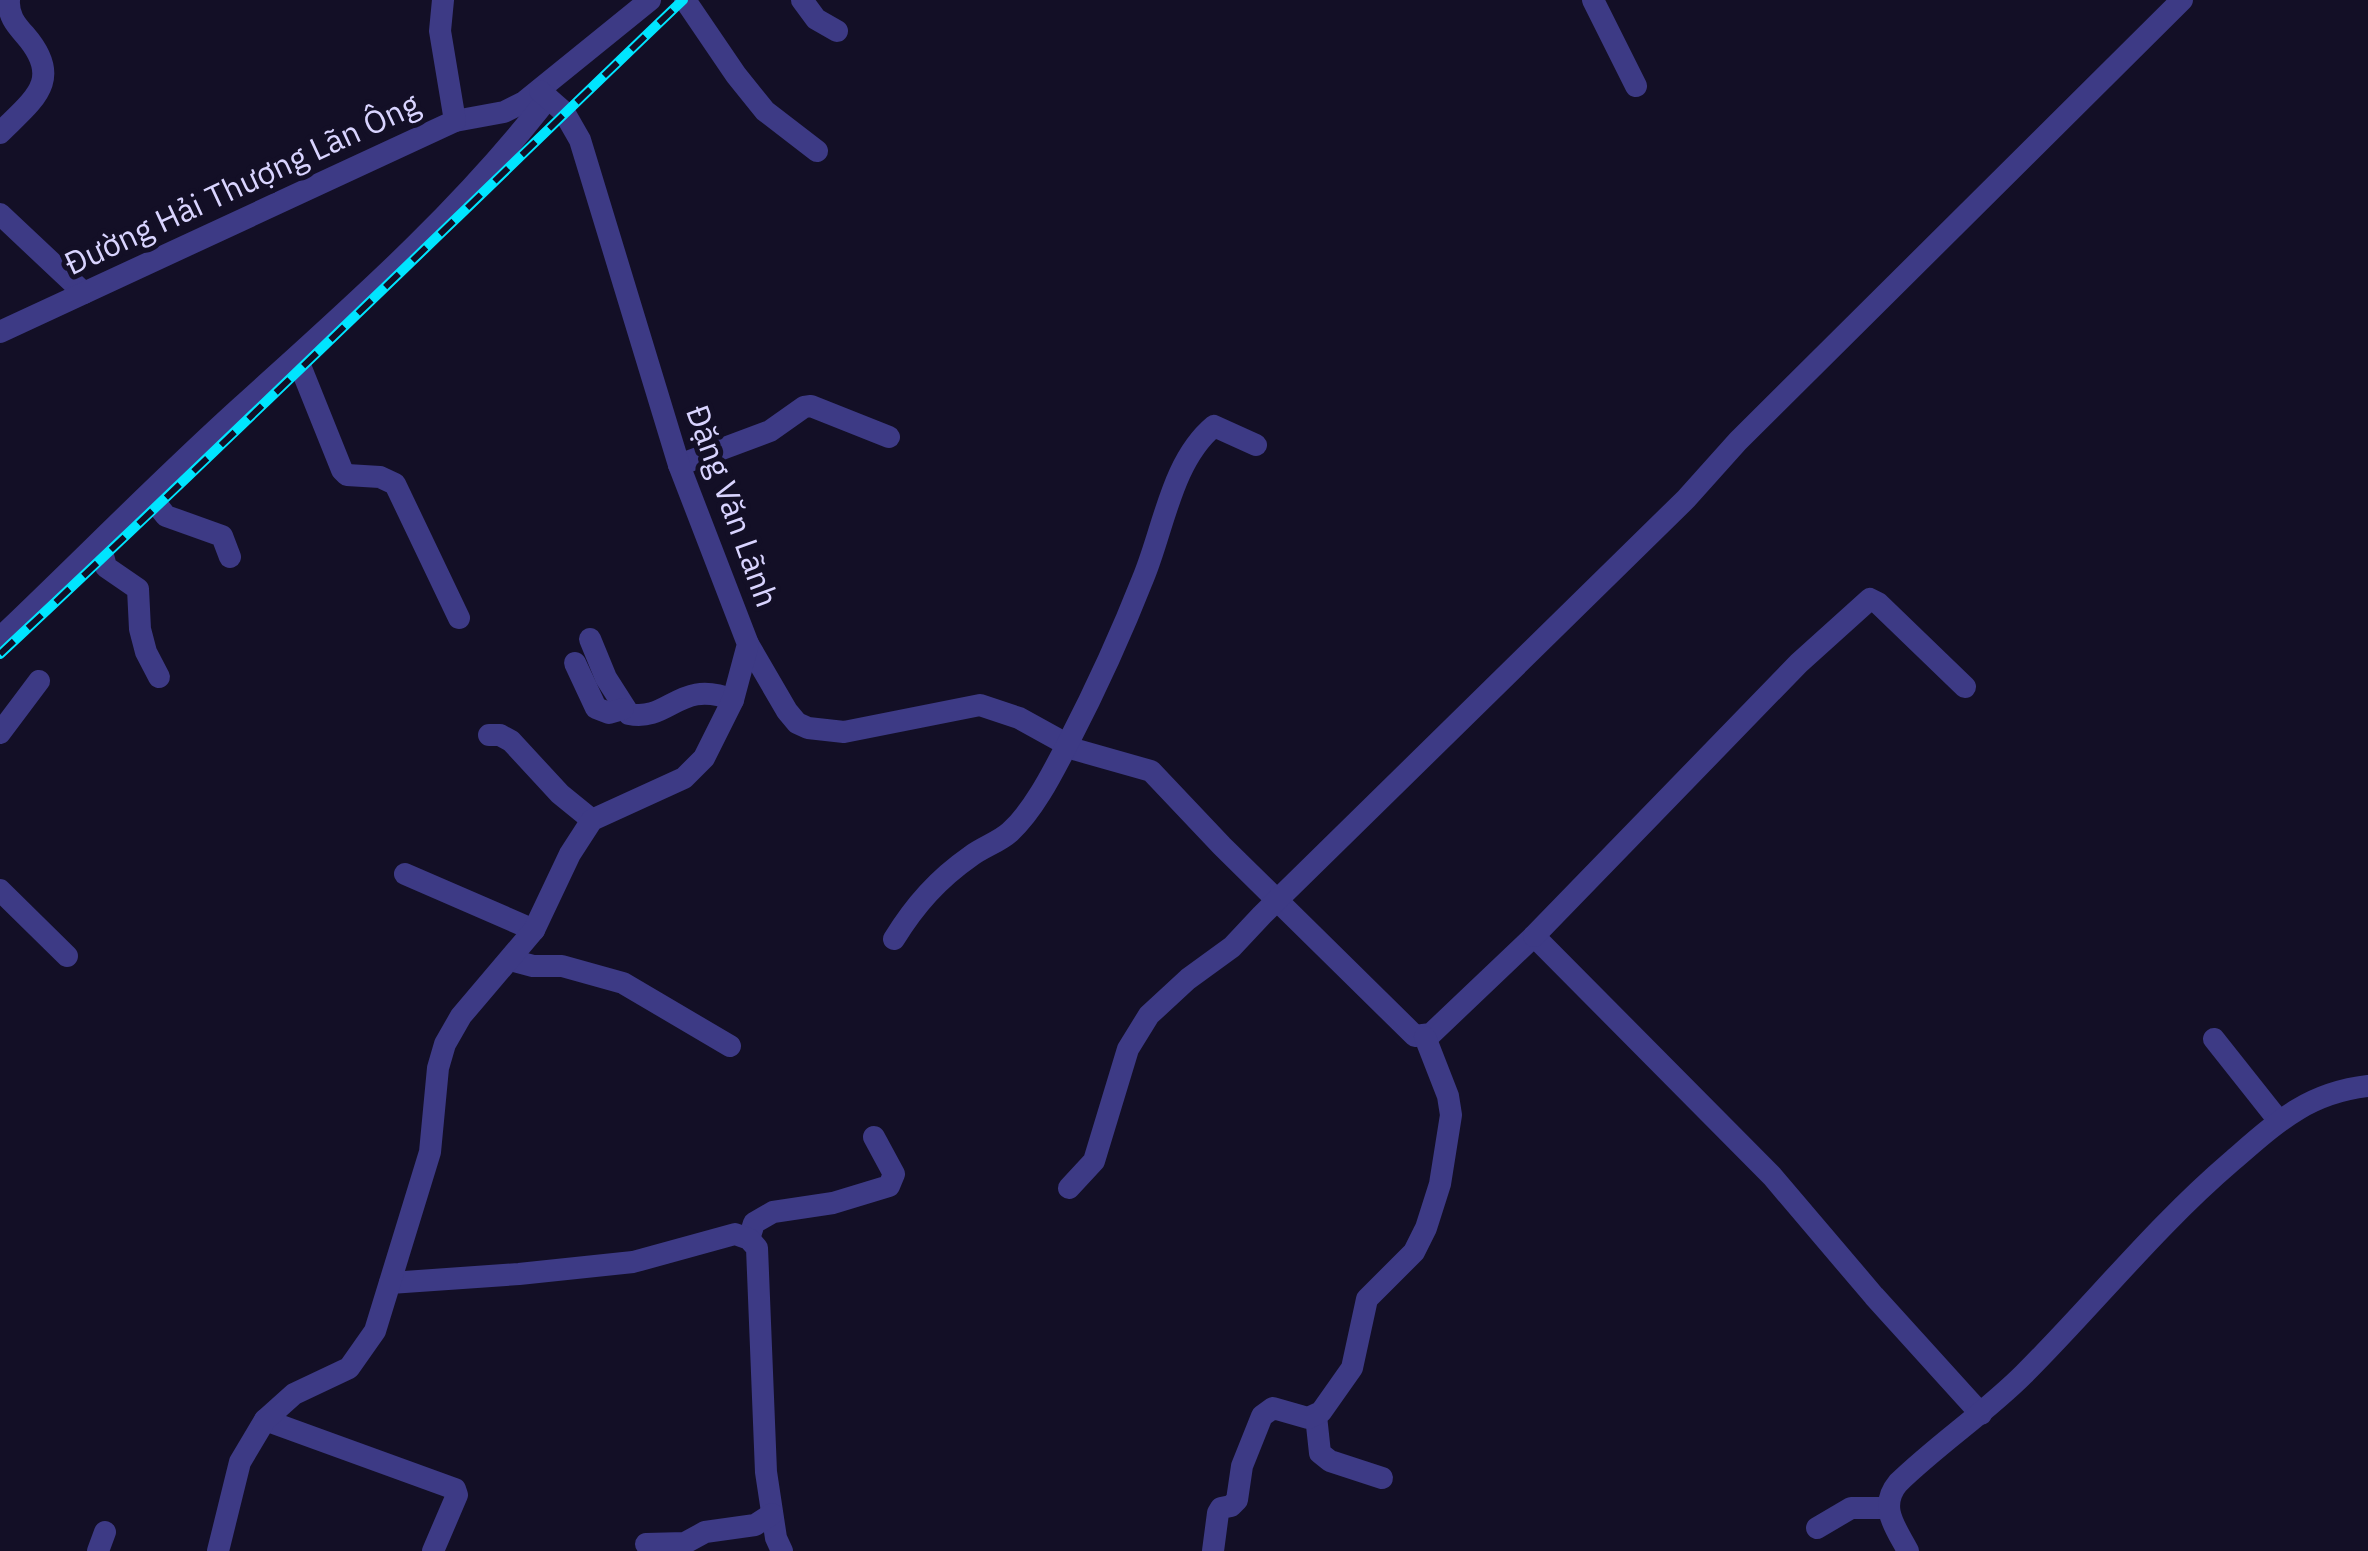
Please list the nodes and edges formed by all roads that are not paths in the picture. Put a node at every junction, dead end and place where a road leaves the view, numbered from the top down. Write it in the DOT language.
graph roads {
  1 [pos="9,0"];
  2 [pos="650,0"];
  3 [pos="686,0"];
  4 [pos="802,0"];
  5 [pos="1593,0"];
  6 [pos="2182,0"];
  7 [pos="435,3"];
  8 [pos="837,31"];
  9 [pos="1636,86"];
  10 [pos="544,95"];
  11 [pos="455,120"];
  12 [pos="0,133"];
  13 [pos="817,151"];
  14 [pos="0,214"];
  15 [pos="84,294"];
  16 [pos="0,332"];
  17 [pos="296,358"];
  18 [pos="889,437"];
  19 [pos="1256,445"];
  20 [pos="679,465"];
  21 [pos="150,496"];
  22 [pos="100,544"];
  23 [pos="230,557"];
  24 [pos="459,618"];
  25 [pos="0,638"];
  26 [pos="590,638"];
  27 [pos="748,644"];
  28 [pos="575,663"];
  29 [pos="159,677"];
  30 [pos="39,681"];
  31 [pos="1965,687"];
  32 [pos="732,700"];
  33 [pos="623,709"];
  34 [pos="0,733"];
  35 [pos="489,735"];
  36 [pos="1067,746"];
  37 [pos="592,820"];
  38 [pos="405,874"];
  39 [pos="0,890"];
  40 [pos="1278,899"];
  41 [pos="534,930"];
  42 [pos="1534,936"];
  43 [pos="894,939"];
  44 [pos="67,956"];
  45 [pos="510,960"];
  46 [pos="1425,1037"];
  47 [pos="2214,1040"];
  48 [pos="730,1046"];
  49 [pos="2368,1086"];
  50 [pos="2278,1121"];
  51 [pos="874,1137"];
  52 [pos="1069,1188"];
  53 [pos="749,1239"];
  54 [pos="390,1283"];
  55 [pos="1981,1414"];
  56 [pos="1316,1416"];
  57 [pos="264,1420"];
  58 [pos="1382,1478"];
  59 [pos="1888,1508"];
  60 [pos="772,1514"];
  61 [pos="1817,1528"];
  62 [pos="646,1544"];
  63 [pos="218,1551"];
  64 [pos="433,1551"];
  65 [pos="782,1551"];
  66 [pos="1213,1551"];
  67 [pos="1908,1551"];
  1 -- 12 [label="street"];
  2 -- 10 [label="street"];
  3 -- 13 [label="street"];
  4 -- 8 [label="street"];
  5 -- 9 [label="street"];
  6 -- 40 [label="street"];
  7 -- 11 [label="street, Đường Hải Thượng Lãn Ông"];
  10 -- 11 [label="street"];
  10 -- 17 [label="street"];
  10 -- 20 [label="street, Đặng Văn Lãnh"];
  11 -- 15 [label="street, Đường Hải Thượng Lãn Ông"];
  14 -- 15 [label="street"];
  15 -- 16 [label="street, Đường Hải Thượng Lãn Ông"];
  17 -- 21 [label="street"];
  17 -- 24 [label="street"];
  18 -- 20 [label="street"];
  19 -- 36 [label="street"];
  20 -- 27 [label="street, Đặng Văn Lãnh"];
  21 -- 22 [label="street"];
  21 -- 23 [label="street"];
  22 -- 25 [label="street"];
  22 -- 29 [label="street"];
  26 -- 33 [label="street"];
  27 -- 32 [label="street, Đặng Văn Lãnh"];
  27 -- 36 [label="street"];
  28 -- 33 [label="street"];
  30 -- 34 [label="street"];
  31 -- 42 [label="street"];
  32 -- 33 [label="street"];
  32 -- 37 [label="street, Đặng Văn Lãnh"];
  35 -- 37 [label="street"];
  36 -- 40 [label="street"];
  36 -- 43 [label="street"];
  37 -- 41 [label="street"];
  38 -- 41 [label="street"];
  39 -- 44 [label="street"];
  40 -- 46 [label="street"];
  40 -- 52 [label="street"];
  41 -- 45 [label="street"];
  42 -- 46 [label="street"];
  42 -- 55 [label="street"];
  45 -- 48 [label="street"];
  45 -- 54 [label="street"];
  46 -- 56 [label="street"];
  47 -- 50 [label="street"];
  49 -- 50 [label="street"];
  50 -- 55 [label="street"];
  51 -- 53 [label="street"];
  53 -- 54 [label="street"];
  53 -- 60 [label="street"];
  54 -- 57 [label="street"];
  55 -- 59 [label="street"];
  56 -- 58 [label="street"];
  56 -- 66 [label="street"];
  57 -- 63 [label="street"];
  57 -- 64 [label="street"];
  59 -- 61 [label="street"];
  59 -- 67 [label="street"];
  60 -- 62 [label="street"];
  60 -- 65 [label="street"];
}
